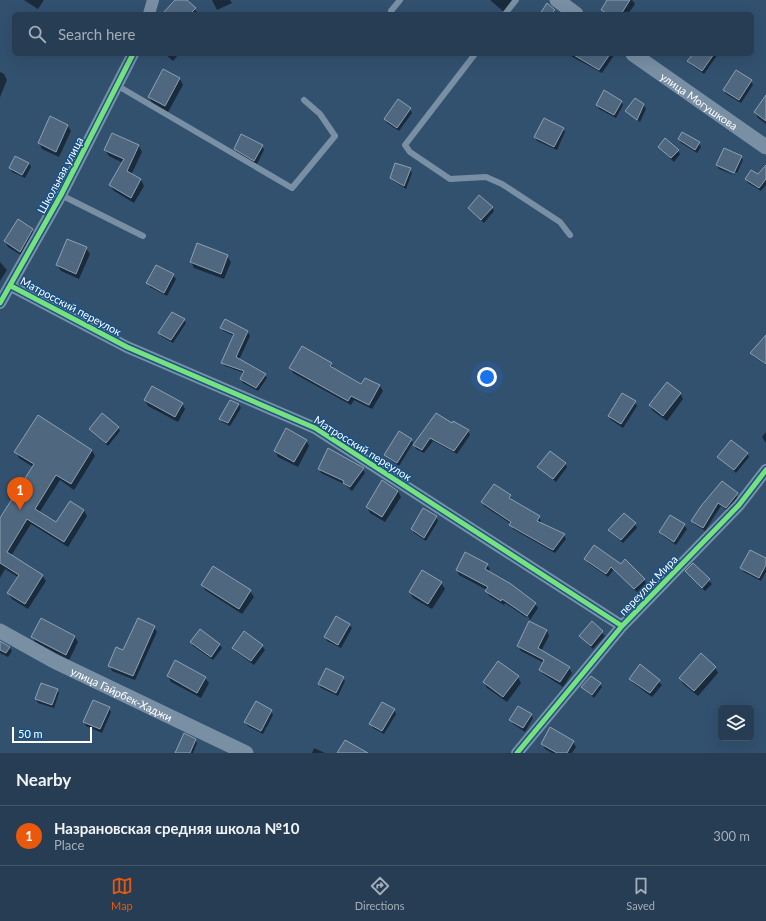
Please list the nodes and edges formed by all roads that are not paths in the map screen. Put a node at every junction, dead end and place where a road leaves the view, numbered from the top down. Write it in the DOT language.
graph roads {
  1 [pos="153,0"];
  2 [pos="400,0"];
  3 [pos="516,0"];
  4 [pos="556,0"];
  5 [pos="391,11"];
  6 [pos="150,12"];
  7 [pos="507,12"];
  8 [pos="573,12"];
  9 [pos="132,56"];
  10 [pos="473,56"];
  11 [pos="636,56"];
  12 [pos="118,86"];
  13 [pos="304,100"];
  14 [pos="766,147"];
  15 [pos="61,195"];
  16 [pos="570,235"];
  17 [pos="142,236"];
  18 [pos="11,286"];
  19 [pos="0,303"];
  20 [pos="766,470"];
  21 [pos="622,626"];
  22 [pos="0,631"];
  23 [pos="246,753"];
  24 [pos="517,753"];
  1 -- 6 [label="street"];
  2 -- 5 [label="lane"];
  3 -- 7 [label="lane"];
  4 -- 8 [label="street"];
  9 -- 12 [label="street, Школьная улица"];
  10 -- 16 [label="lane"];
  11 -- 14 [label="street, улица Могушкова"];
  12 -- 13 [label="lane"];
  12 -- 15 [label="street, Школьная улица"];
  15 -- 17 [label="lane"];
  15 -- 18 [label="street, Школьная улица"];
  18 -- 19 [label="street, Школьная улица"];
  18 -- 21 [label="street, Матросский переулок"];
  20 -- 21 [label="street, переулок Мира"];
  21 -- 24 [label="street, переулок Мира"];
  22 -- 23 [label="street, улица Гайрбек-Хаджи"];
}
